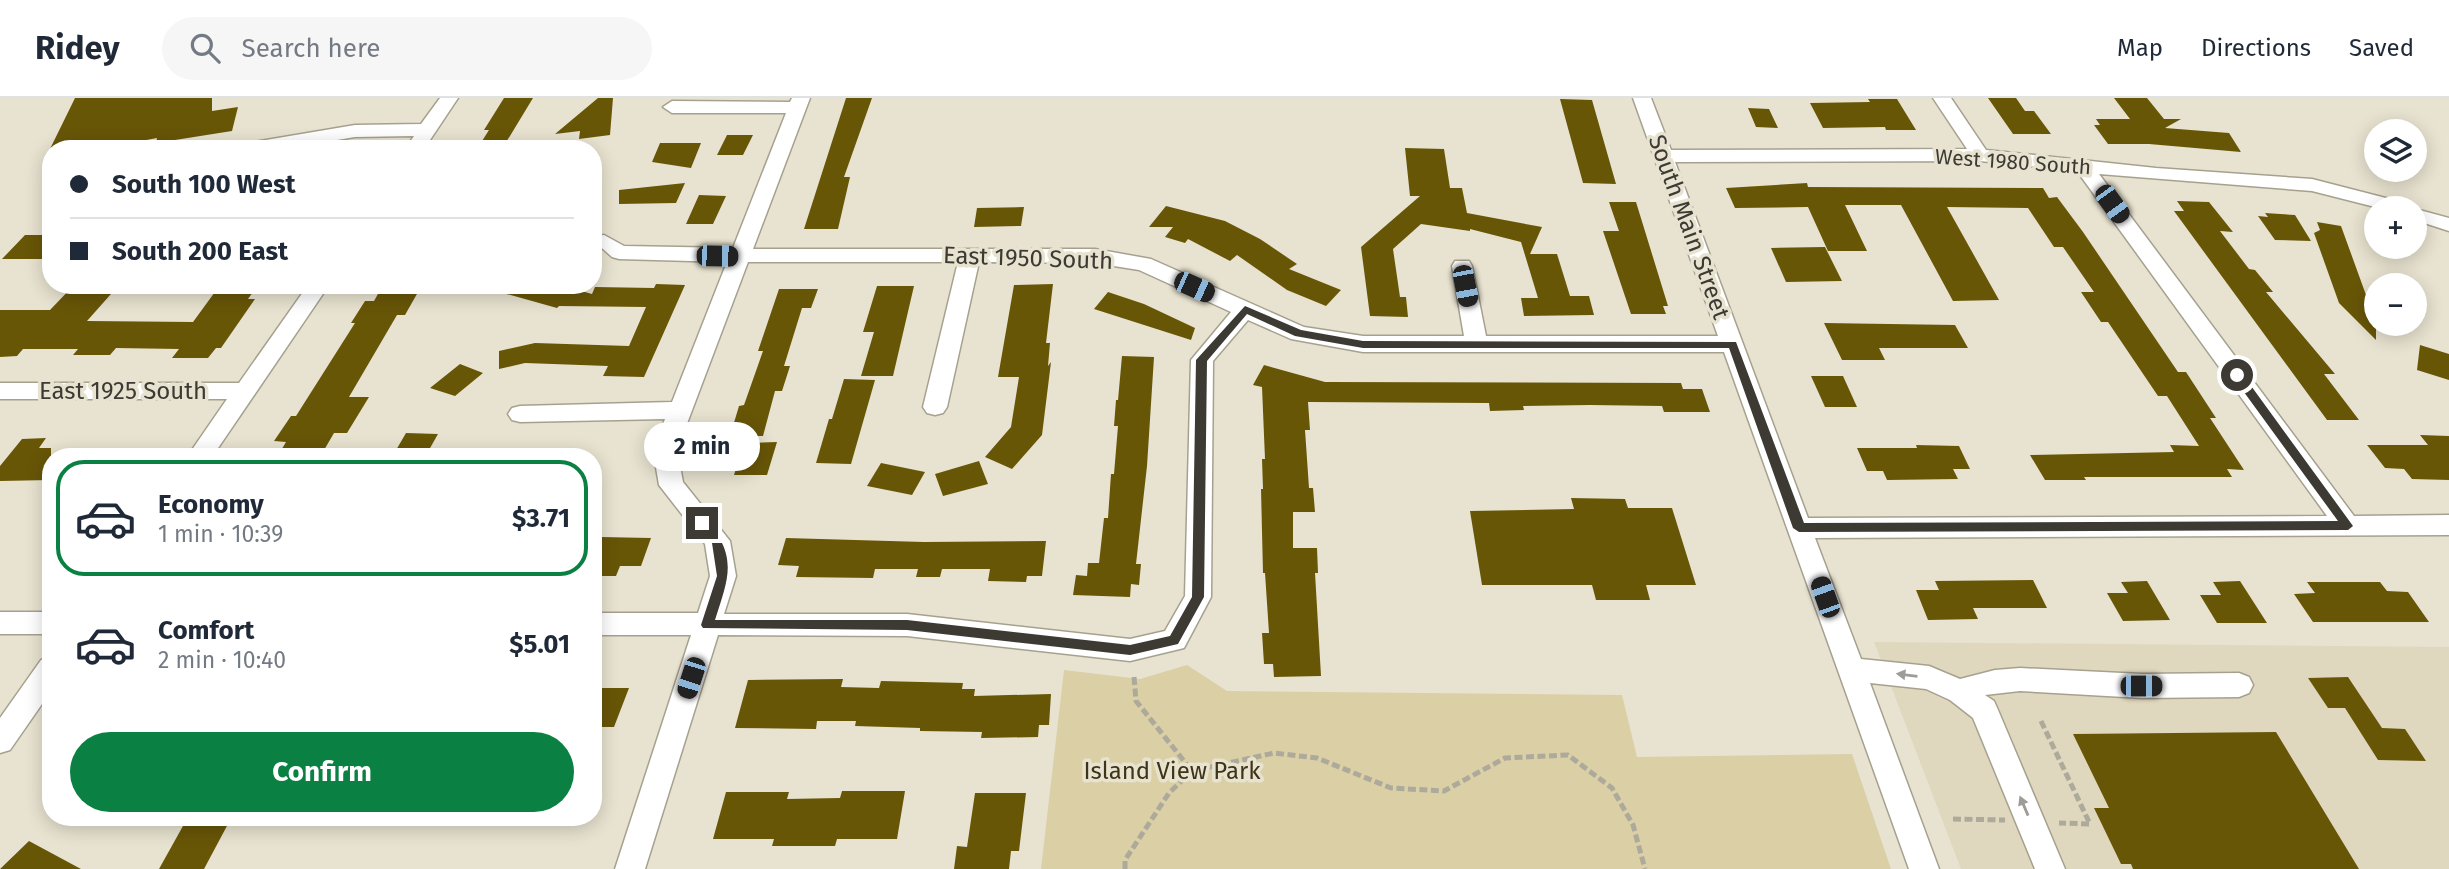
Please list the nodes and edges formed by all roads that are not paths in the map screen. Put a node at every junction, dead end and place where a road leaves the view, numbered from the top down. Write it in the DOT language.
graph roads {
  1 [pos="449,98"];
  2 [pos="1642,98"];
  3 [pos="1942,98"];
  4 [pos="799,103"];
  5 [pos="673,107"];
  6 [pos="428,130"];
  7 [pos="302,140"];
  8 [pos="421,140"];
  9 [pos="1980,155"];
  10 [pos="1663,156"];
  11 [pos="2084,167"];
  12 [pos="2364,198"];
  13 [pos="2427,217"];
  14 [pos="2449,225"];
  15 [pos="604,242"];
  16 [pos="970,255"];
  17 [pos="740,256"];
  18 [pos="1462,266"];
  19 [pos="313,294"];
  20 [pos="1245,309"];
  21 [pos="1476,344"];
  22 [pos="1733,344"];
  23 [pos="0,391"];
  24 [pos="245,391"];
  25 [pos="935,407"];
  26 [pos="680,410"];
  27 [pos="520,414"];
  28 [pos="205,448"];
  29 [pos="2449,525"];
  30 [pos="2348,526"];
  31 [pos="1799,528"];
  32 [pos="0,623"];
  33 [pos="42,623"];
  34 [pos="602,624"];
  35 [pos="708,625"];
  36 [pos="1852,670"];
  37 [pos="42,681"];
  38 [pos="2239,685"];
  39 [pos="1960,692"];
  40 [pos="0,741"];
  41 [pos="630,869"];
  42 [pos="1924,869"];
  43 [pos="2050,869"];
  1 -- 6 [label="street"];
  2 -- 10 [label="street, South Main Street"];
  3 -- 9 [label="street"];
  4 -- 5 [label="street"];
  4 -- 17 [label="street"];
  6 -- 7 [label="street"];
  6 -- 8 [label="street"];
  9 -- 10 [label="street, West 1980 South"];
  9 -- 11 [label="street, West 1980 South"];
  10 -- 22 [label="street, South Main Street"];
  11 -- 12 [label="street, West 1980 South"];
  11 -- 30 [label="street"];
  13 -- 14 [label="street"];
  15 -- 17 [label="street, East 1950 South"];
  16 -- 17 [label="street, East 1950 South"];
  16 -- 20 [label="street, East 1950 South"];
  16 -- 25 [label="street"];
  17 -- 26 [label="street"];
  18 -- 21 [label="street"];
  19 -- 24 [label="street"];
  20 -- 21 [label="street, East 1950 South"];
  20 -- 35 [label="street"];
  21 -- 22 [label="street, East 1950 South"];
  22 -- 31 [label="street, South Main Street"];
  23 -- 24 [label="street, East 1925 South"];
  24 -- 28 [label="street"];
  26 -- 27 [label="street"];
  26 -- 35 [label="street"];
  29 -- 30 [label="street"];
  30 -- 31 [label="street"];
  31 -- 36 [label="street, South Main Street"];
  32 -- 33 [label="street"];
  34 -- 35 [label="street"];
  35 -- 41 [label="street"];
  39 -- 36 [label="street, one-way"];
  36 -- 42 [label="street, South Main Street"];
  37 -- 40 [label="street"];
  38 -- 39 [label="street"];
  43 -- 39 [label="street, one-way"];
}
